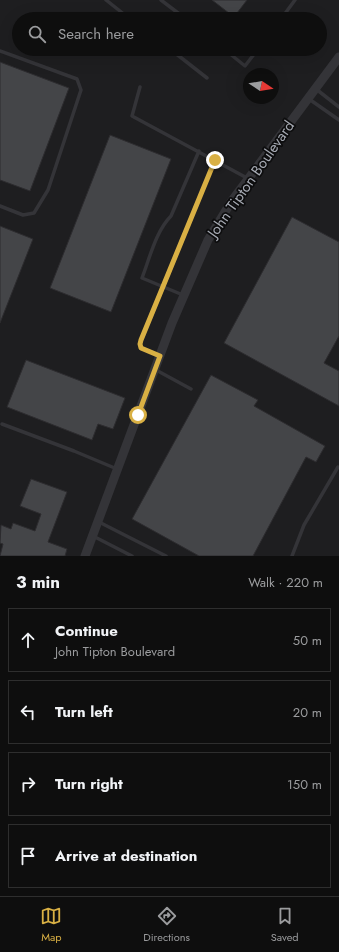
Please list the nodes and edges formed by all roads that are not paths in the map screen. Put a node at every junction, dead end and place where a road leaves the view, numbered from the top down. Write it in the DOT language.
graph roads {
  1 [pos="106,0"];
  2 [pos="161,0"];
  3 [pos="295,0"];
  4 [pos="121,12"];
  5 [pos="177,12"];
  6 [pos="286,12"];
  7 [pos="0,51"];
  8 [pos="12,55"];
  9 [pos="14,56"];
  10 [pos="179,56"];
  11 [pos="233,56"];
  12 [pos="253,56"];
  13 [pos="339,57"];
  14 [pos="208,78"];
  15 [pos="140,87"];
  16 [pos="316,88"];
  17 [pos="308,99"];
  18 [pos="339,107"];
  19 [pos="339,120"];
  20 [pos="199,151"];
  21 [pos="215,160"];
  22 [pos="248,179"];
  23 [pos="0,206"];
  24 [pos="163,286"];
  25 [pos="184,295"];
  26 [pos="160,356"];
  27 [pos="155,370"];
  28 [pos="191,389"];
  29 [pos="2,424"];
  30 [pos="338,467"];
  31 [pos="118,469"];
  32 [pos="98,522"];
  33 [pos="92,536"];
  34 [pos="85,556"];
  35 [pos="132,556"];
  36 [pos="166,556"];
  37 [pos="292,556"];
  1 -- 4 [label="lane"];
  2 -- 5 [label="lane"];
  3 -- 6 [label="lane"];
  7 -- 8 [label="lane"];
  9 -- 23 [label="lane"];
  10 -- 14 [label="lane"];
  11 -- 12 [label="lane"];
  13 -- 16 [label="street, John Tipton Boulevard"];
  15 -- 20 [label="lane"];
  16 -- 17 [label="street, John Tipton Boulevard"];
  16 -- 18 [label="lane"];
  17 -- 19 [label="lane"];
  17 -- 22 [label="street, John Tipton Boulevard"];
  20 -- 21 [label="lane"];
  20 -- 24 [label="lane"];
  21 -- 22 [label="lane"];
  21 -- 24 [label="lane"];
  22 -- 25 [label="street, John Tipton Boulevard"];
  24 -- 25 [label="lane"];
  24 -- 26 [label="lane"];
  25 -- 26 [label="street, John Tipton Boulevard"];
  26 -- 27 [label="street, John Tipton Boulevard"];
  27 -- 28 [label="lane"];
  27 -- 31 [label="street, John Tipton Boulevard"];
  29 -- 31 [label="lane"];
  30 -- 37 [label="lane"];
  31 -- 32 [label="street, John Tipton Boulevard"];
  32 -- 33 [label="street, John Tipton Boulevard"];
  32 -- 36 [label="lane"];
  33 -- 34 [label="street, John Tipton Boulevard"];
  33 -- 35 [label="lane"];
}
